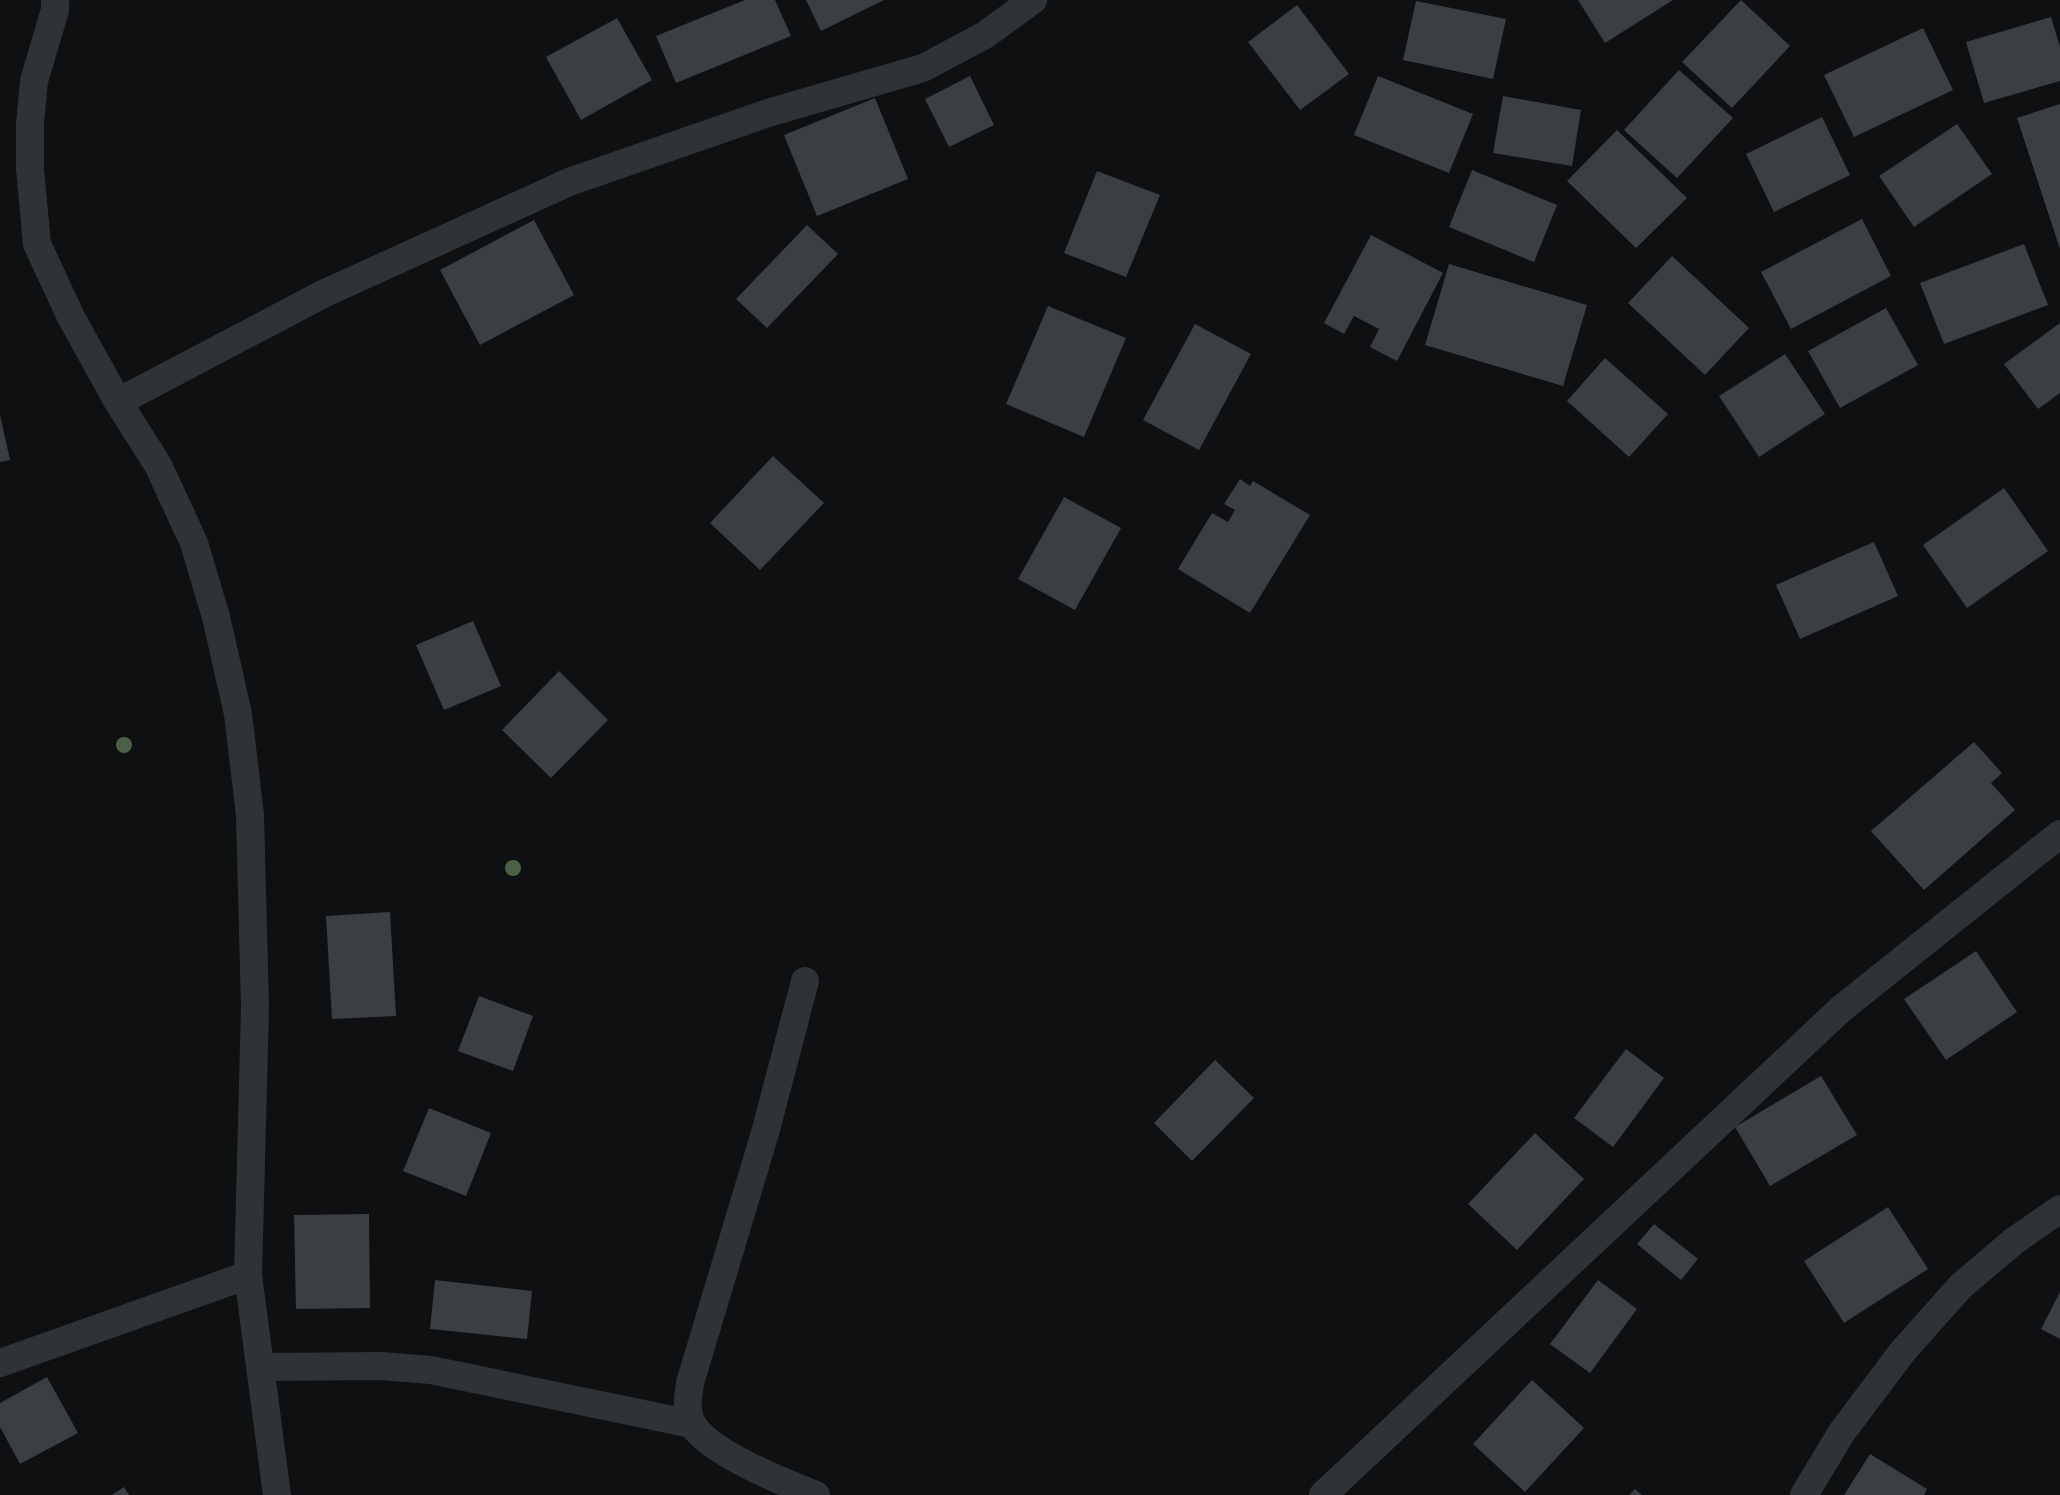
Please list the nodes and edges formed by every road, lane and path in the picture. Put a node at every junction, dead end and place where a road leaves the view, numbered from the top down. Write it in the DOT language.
graph roads {
  1 [pos="55,0"];
  2 [pos="1032,0"];
  3 [pos="118,402"];
  4 [pos="2060,834"];
  5 [pos="805,981"];
  6 [pos="2060,1209"];
  7 [pos="248,1275"];
  8 [pos="0,1363"];
  9 [pos="260,1367"];
  10 [pos="692,1424"];
  11 [pos="277,1495"];
  12 [pos="816,1495"];
  13 [pos="1323,1495"];
  14 [pos="1804,1495"];
  1 -- 3 [label="street"];
  2 -- 3 [label="street"];
  3 -- 7 [label="street"];
  4 -- 13 [label="street"];
  5 -- 10 [label="street"];
  6 -- 14 [label="street"];
  7 -- 8 [label="street"];
  7 -- 9 [label="street"];
  9 -- 10 [label="street"];
  9 -- 11 [label="street"];
  10 -- 12 [label="street"];
}
